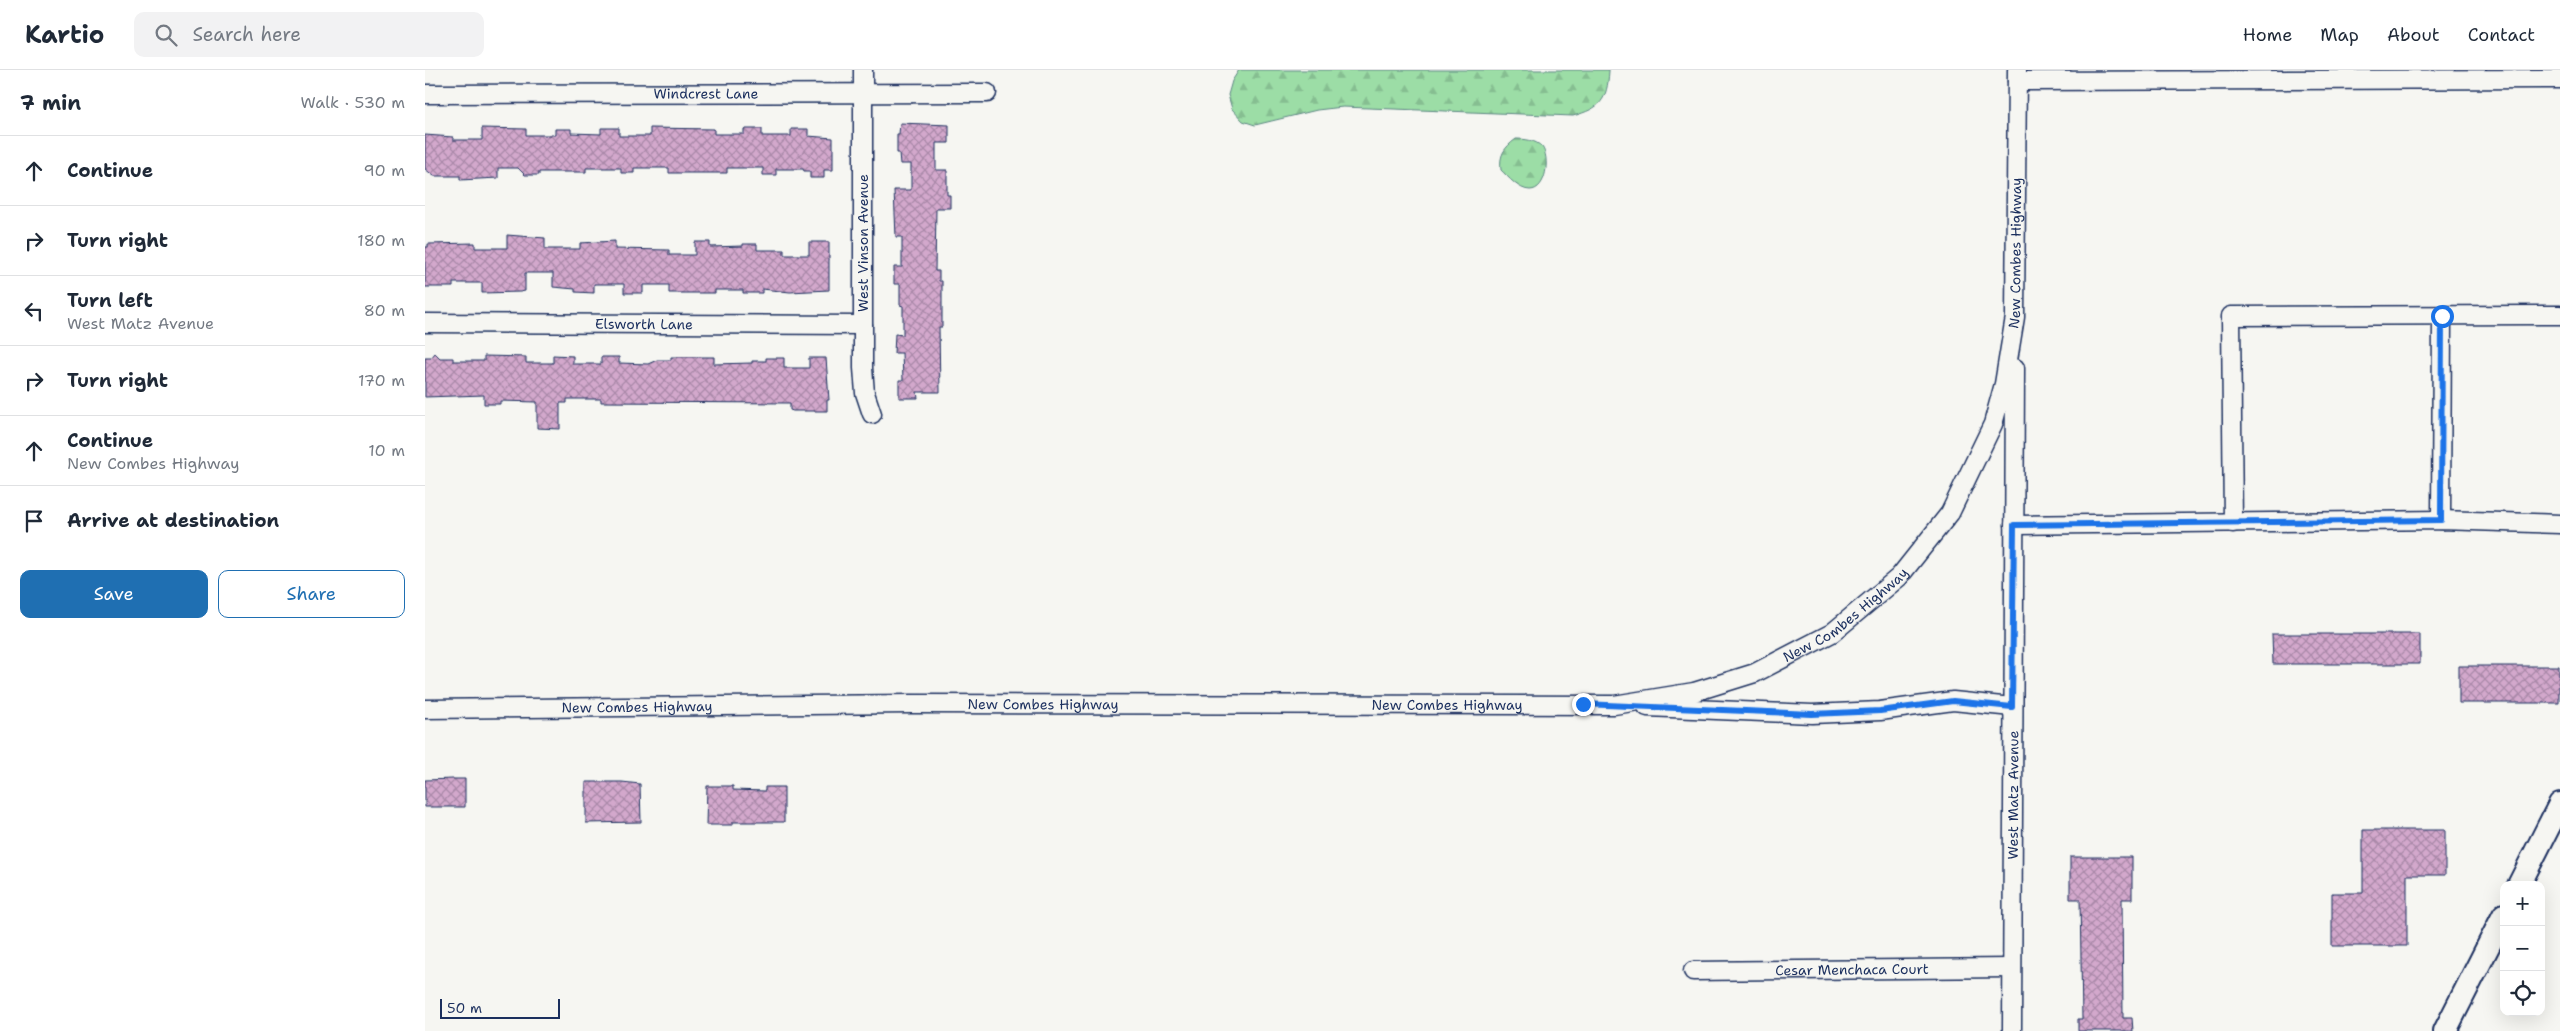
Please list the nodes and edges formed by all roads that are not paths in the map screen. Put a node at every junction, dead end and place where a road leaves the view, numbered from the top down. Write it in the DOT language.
graph roads {
  1 [pos="863,70"];
  2 [pos="2017,76"];
  3 [pos="2560,79"];
  4 [pos="425,94"];
  5 [pos="987,94"];
  6 [pos="863,95"];
  7 [pos="2560,315"];
  8 [pos="2442,316"];
  9 [pos="2015,317"];
  10 [pos="425,323"];
  11 [pos="863,325"];
  12 [pos="872,414"];
  13 [pos="2441,520"];
  14 [pos="2233,523"];
  15 [pos="2560,524"];
  16 [pos="2014,525"];
  17 [pos="1614,705"];
  18 [pos="2012,707"];
  19 [pos="425,709"];
  20 [pos="2560,804"];
  21 [pos="2521,881"];
  22 [pos="2500,923"];
  23 [pos="2011,968"];
  24 [pos="1693,971"];
  25 [pos="2012,1031"];
  26 [pos="2445,1031"];
  1 -- 6 [label="street, West Vinson Avenue"];
  2 -- 3 [label="street"];
  2 -- 9 [label="street, New Combes Highway"];
  4 -- 6 [label="street, Windcrest Lane"];
  5 -- 6 [label="street, Windcrest Lane"];
  6 -- 11 [label="street, West Vinson Avenue"];
  7 -- 8 [label="street"];
  8 -- 13 [label="street"];
  8 -- 14 [label="street"];
  9 -- 16 [label="street, West Matz Avenue"];
  9 -- 17 [label="street, New Combes Highway"];
  10 -- 11 [label="street, Elsworth Lane"];
  11 -- 12 [label="street, West Vinson Avenue"];
  13 -- 14 [label="street"];
  13 -- 15 [label="street"];
  14 -- 16 [label="street"];
  16 -- 18 [label="street, West Matz Avenue"];
  17 -- 18 [label="street"];
  17 -- 19 [label="street, New Combes Highway"];
  18 -- 23 [label="street, West Matz Avenue"];
  20 -- 21 [label="main road"];
  22 -- 26 [label="main road"];
  23 -- 24 [label="street, Cesar Menchaca Court"];
  23 -- 25 [label="street, West Matz Avenue"];
}
